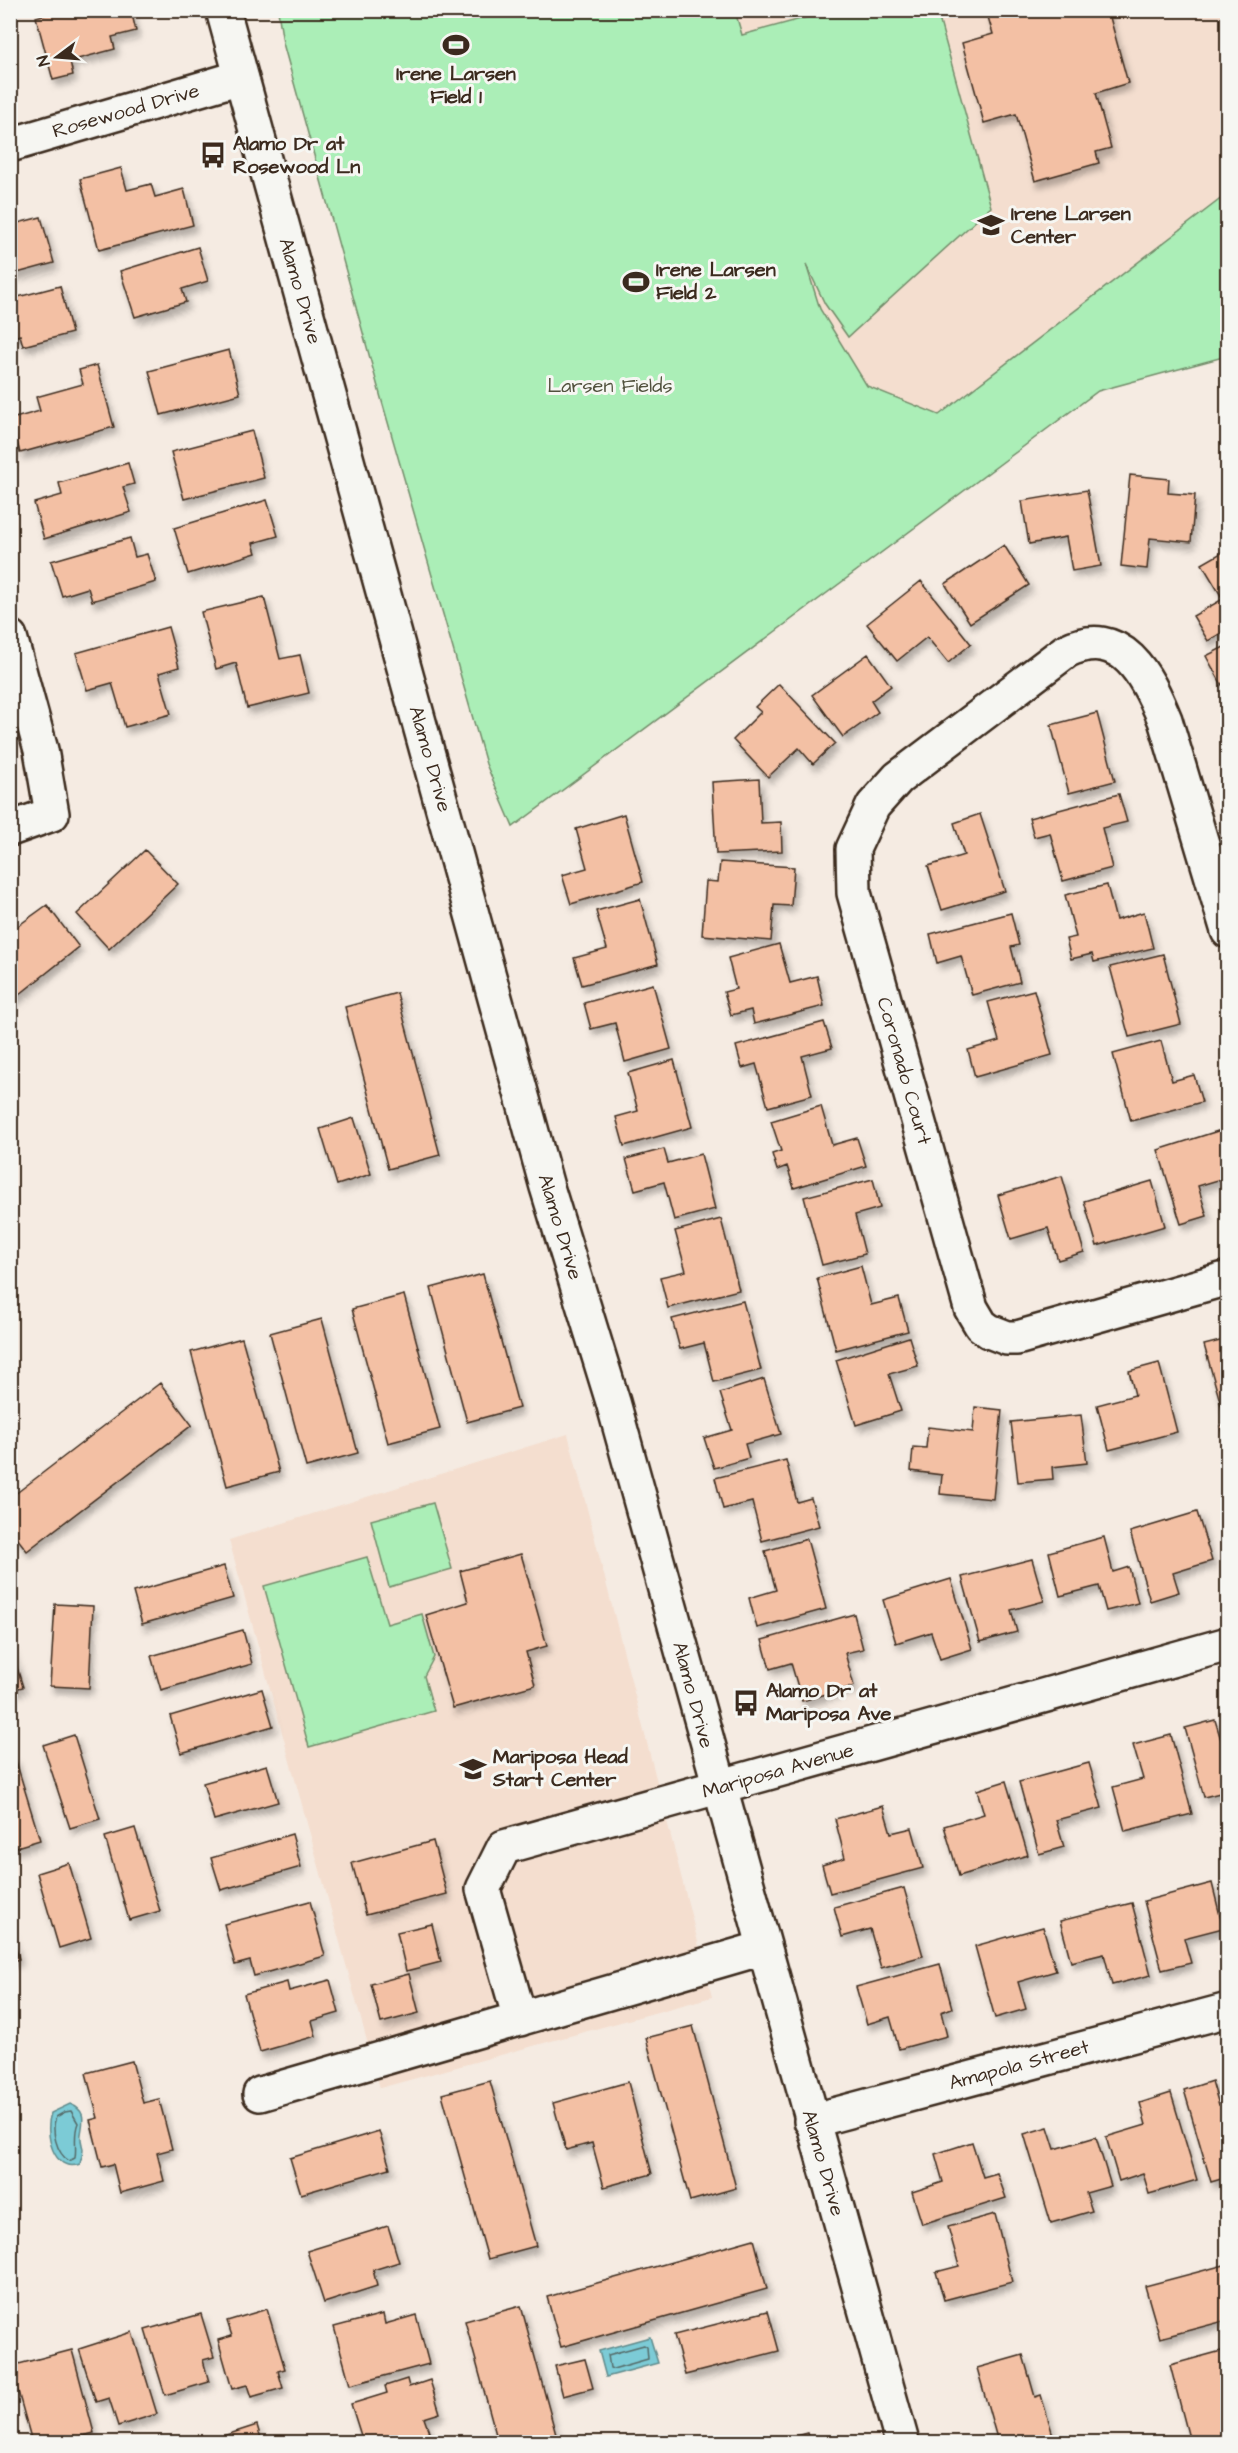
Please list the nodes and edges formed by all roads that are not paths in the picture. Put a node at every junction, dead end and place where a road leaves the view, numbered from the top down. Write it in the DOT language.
graph roads {
  1 [pos="223,10"];
  2 [pos="241,77"];
  3 [pos="10,145"];
  4 [pos="10,637"];
  5 [pos="10,829"];
  6 [pos="1227,931"];
  7 [pos="1227,1278"];
  8 [pos="1227,1644"];
  9 [pos="719,1788"];
  10 [pos="763,1948"];
  11 [pos="1227,2010"];
  12 [pos="520,2019"];
  13 [pos="260,2094"];
  14 [pos="811,2121"];
  15 [pos="902,2442"];
  1 -- 2 [label="street, Alamo Drive"];
  2 -- 3 [label="street, Rosewood Drive"];
  2 -- 9 [label="street, Alamo Drive"];
  4 -- 5 [label="street"];
  6 -- 7 [label="street, Coronado Court"];
  8 -- 9 [label="street, Mariposa Avenue"];
  9 -- 10 [label="street, Alamo Drive"];
  9 -- 12 [label="street, Mariposa Avenue"];
  10 -- 12 [label="street"];
  10 -- 14 [label="street, Alamo Drive"];
  11 -- 14 [label="street, Amapola Street"];
  12 -- 13 [label="street"];
  14 -- 15 [label="street, Alamo Drive"];
}
